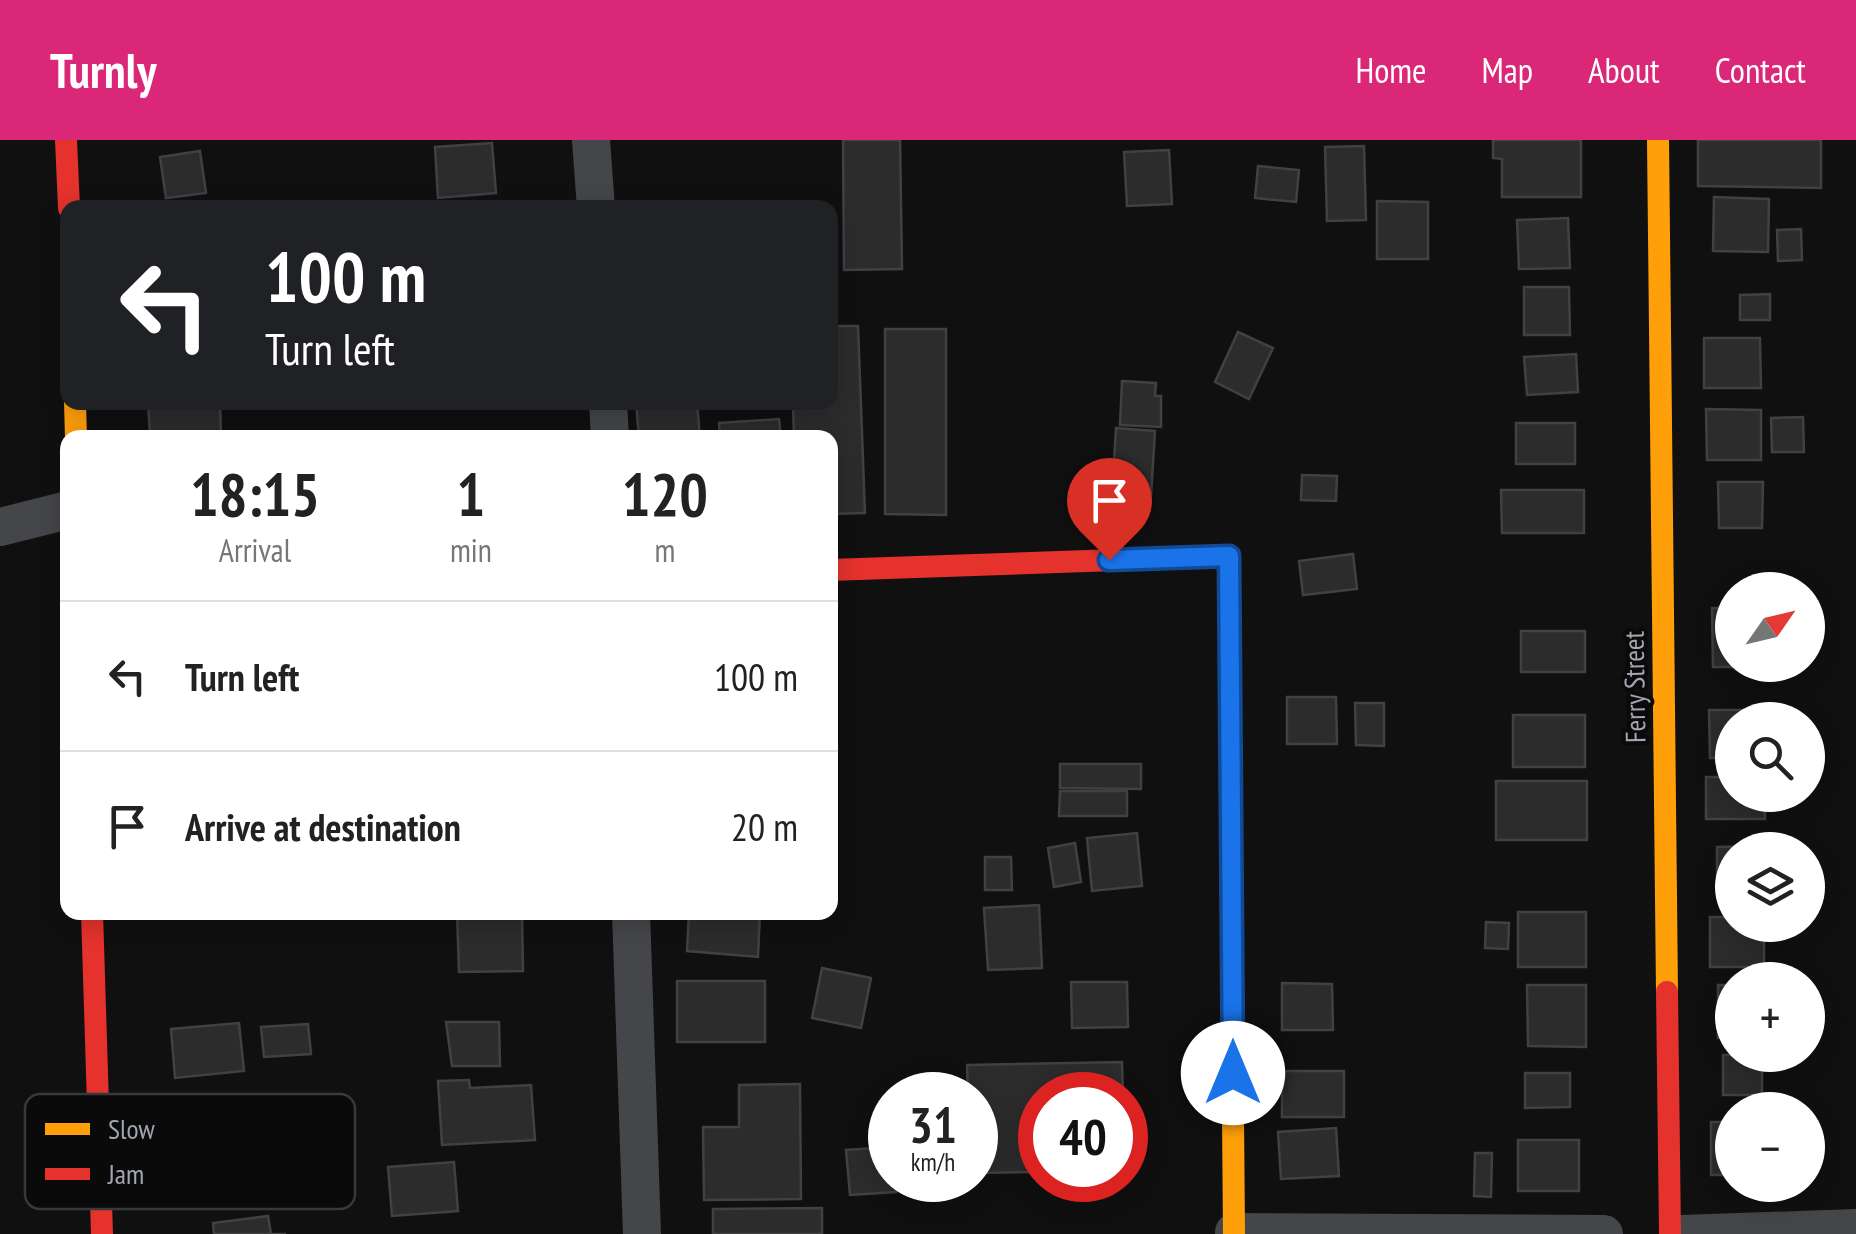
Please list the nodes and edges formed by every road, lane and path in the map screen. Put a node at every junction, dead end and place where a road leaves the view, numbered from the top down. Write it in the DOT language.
graph roads {
  1 [pos="66,140"];
  2 [pos="592,140"];
  3 [pos="1658,140"];
  4 [pos="68,200"];
  5 [pos="596,200"];
  6 [pos="60,512"];
  7 [pos="0,527"];
  8 [pos="838,570"];
  9 [pos="92,920"];
  10 [pos="630,920"];
  11 [pos="98,1094"];
  12 [pos="101,1209"];
  13 [pos="1856,1228"];
  14 [pos="1234,1233"];
  15 [pos="102,1234"];
  16 [pos="642,1234"];
  17 [pos="1604,1234"];
  18 [pos="1670,1234"];
  19 [pos="1682,1234"];
  1 -- 4 [label="street"];
  2 -- 5 [label="street"];
  3 -- 18 [label="street, Ferry Street"];
  6 -- 7 [label="street"];
  8 -- 14 [label="street"];
  9 -- 11 [label="street"];
  10 -- 16 [label="street"];
  12 -- 15 [label="street"];
  13 -- 19 [label="street"];
  14 -- 17 [label="street"];
}
